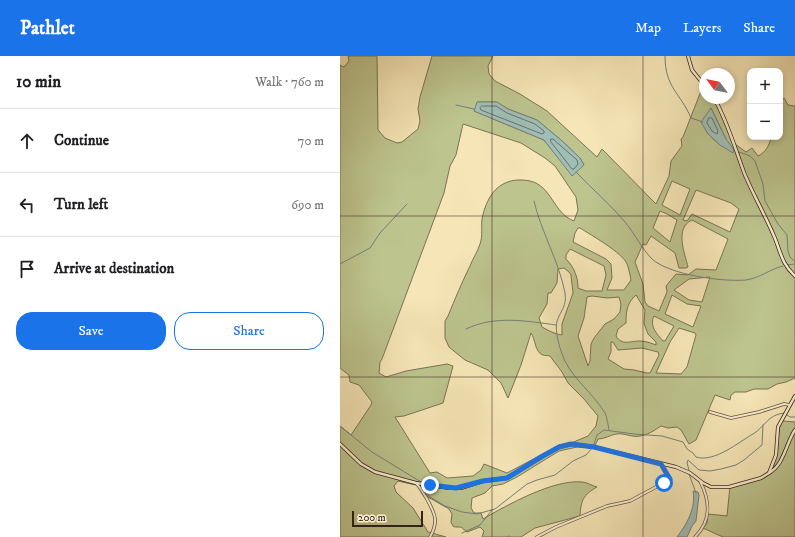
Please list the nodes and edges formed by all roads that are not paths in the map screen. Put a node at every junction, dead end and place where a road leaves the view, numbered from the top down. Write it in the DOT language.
graph roads {
  1 [pos="688,56"];
  2 [pos="699,79"];
  3 [pos="717,104"];
  4 [pos="795,276"];
  5 [pos="795,396"];
  6 [pos="791,406"];
  7 [pos="710,412"];
  8 [pos="795,430"];
  9 [pos="340,444"];
  10 [pos="661,464"];
  11 [pos="769,472"];
  12 [pos="699,480"];
  13 [pos="416,483"];
  14 [pos="430,537"];
  15 [pos="537,537"];
  16 [pos="695,537"];
  1 -- 2 [label="street"];
  3 -- 4 [label="street"];
  5 -- 6 [label="street"];
  6 -- 7 [label="street"];
  6 -- 11 [label="street"];
  8 -- 11 [label="street"];
  9 -- 13 [label="street"];
  10 -- 12 [label="street"];
  10 -- 13 [label="street"];
  10 -- 15 [label="street"];
  11 -- 12 [label="street"];
  12 -- 16 [label="street"];
  13 -- 14 [label="street"];
}
